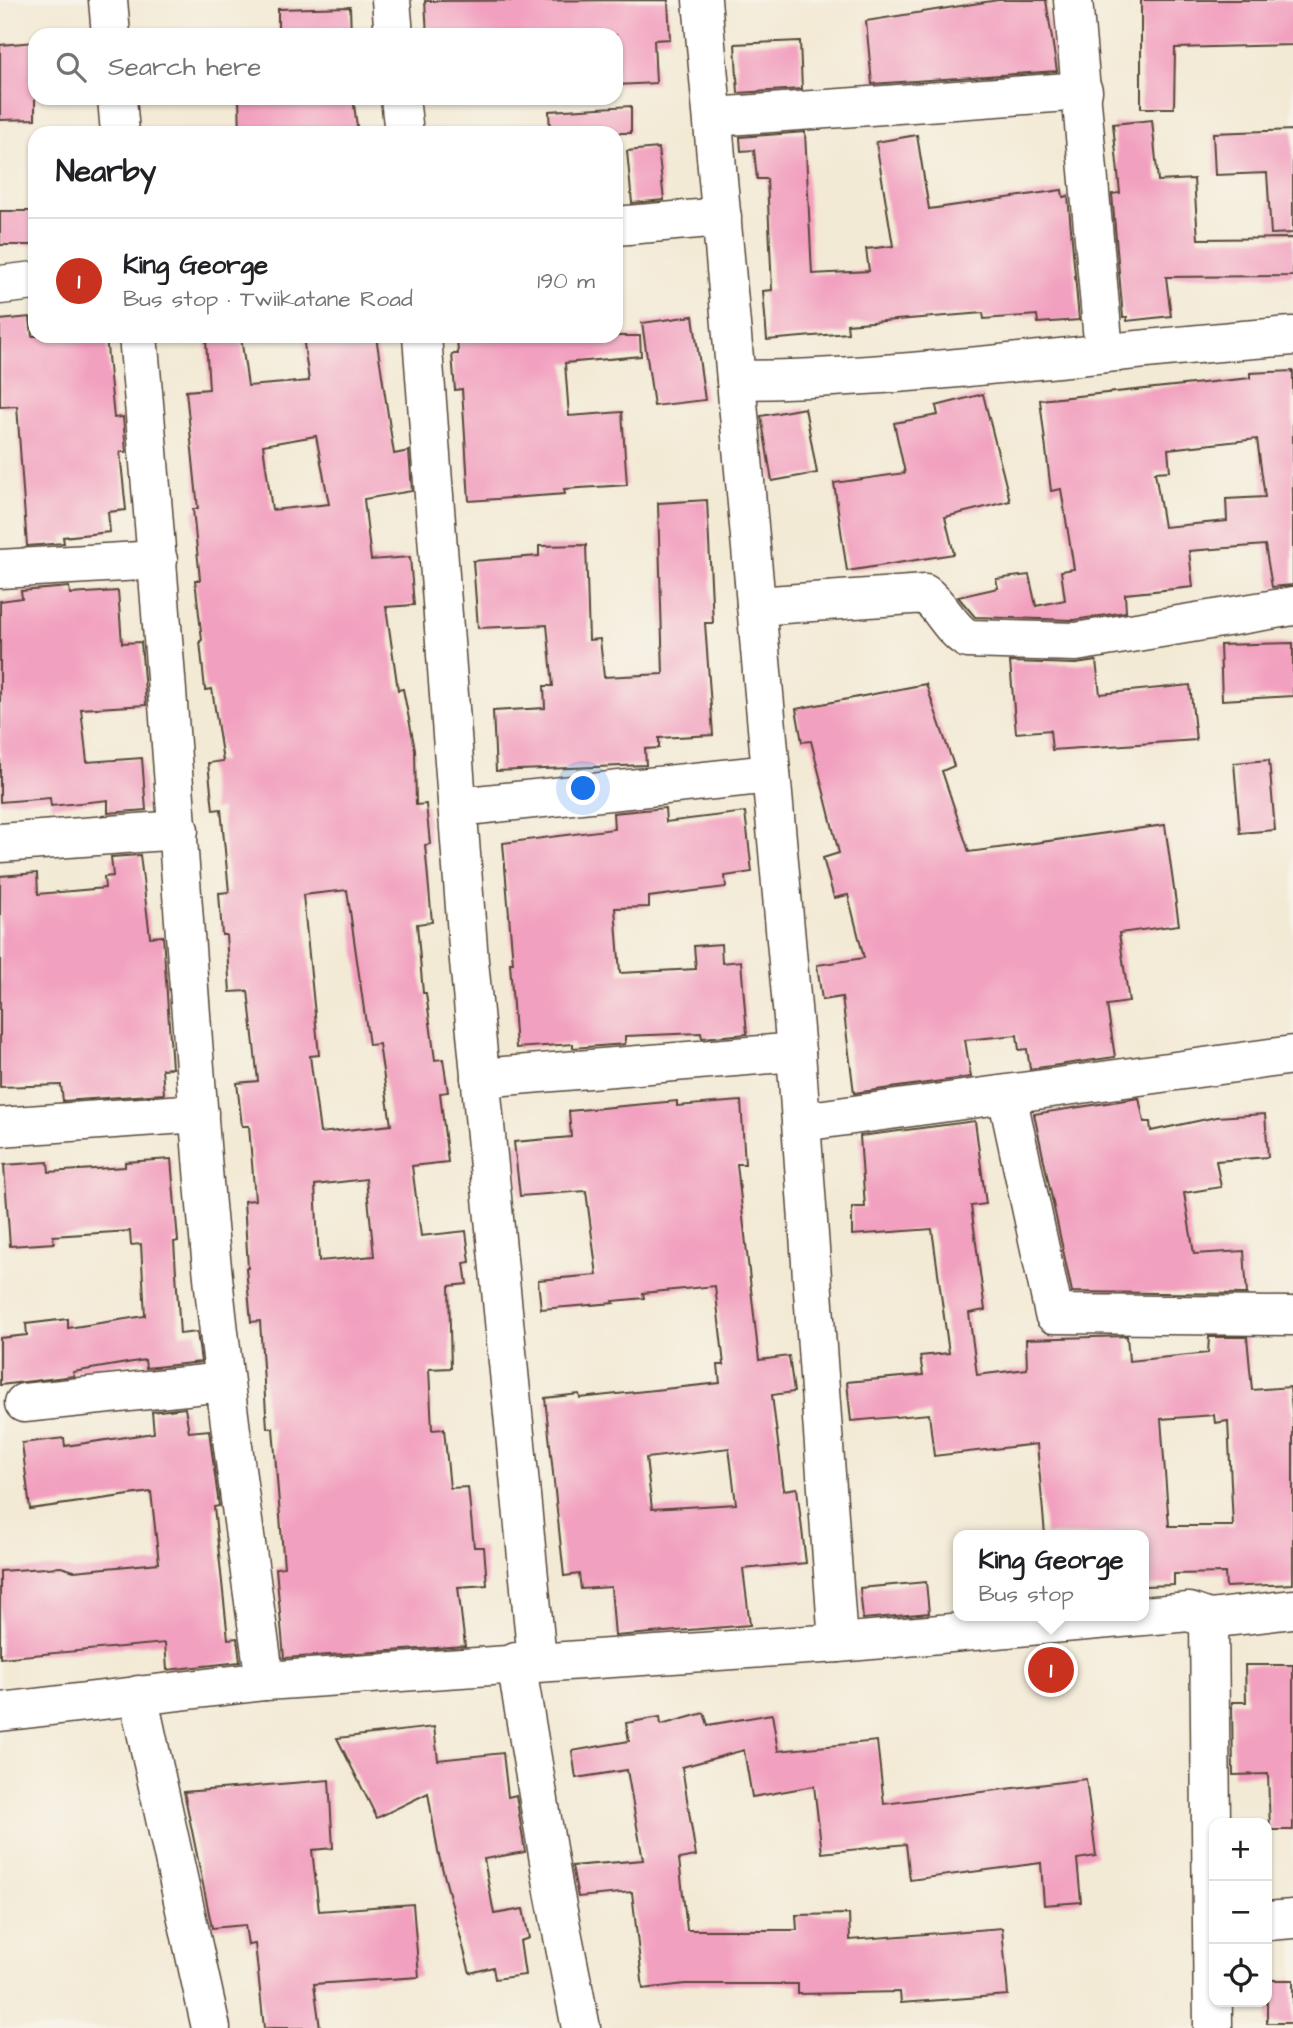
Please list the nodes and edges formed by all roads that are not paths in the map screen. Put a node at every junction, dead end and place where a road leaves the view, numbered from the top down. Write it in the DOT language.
graph roads {
  1 [pos="108,0"];
  2 [pos="391,0"];
  3 [pos="702,0"];
  4 [pos="1073,0"];
  5 [pos="110,28"];
  6 [pos="393,28"];
  7 [pos="1083,91"];
  8 [pos="118,105"];
  9 [pos="401,105"];
  10 [pos="713,117"];
  11 [pos="119,126"];
  12 [pos="403,126"];
  13 [pos="722,216"];
  14 [pos="623,225"];
  15 [pos="28,282"];
  16 [pos="0,285"];
  17 [pos="1293,336"];
  18 [pos="139,343"];
  19 [pos="423,343"];
  20 [pos="1104,352"];
  21 [pos="736,380"];
  22 [pos="158,560"];
  23 [pos="0,569"];
  24 [pos="756,606"];
  25 [pos="1293,606"];
  26 [pos="771,774"];
  27 [pos="457,807"];
  28 [pos="179,830"];
  29 [pos="0,843"];
  30 [pos="796,1052"];
  31 [pos="1293,1055"];
  32 [pos="480,1078"];
  33 [pos="1007,1095"];
  34 [pos="199,1113"];
  35 [pos="802,1122"];
  36 [pos="0,1127"];
  37 [pos="1293,1316"];
  38 [pos="224,1382"];
  39 [pos="24,1403"];
  40 [pos="1293,1609"];
  41 [pos="1199,1616"];
  42 [pos="1149,1620"];
  43 [pos="1132,1621"];
  44 [pos="838,1643"];
  45 [pos="527,1661"];
  46 [pos="265,1681"];
  47 [pos="138,1695"];
  48 [pos="0,1712"];
  49 [pos="1211,1881"];
  50 [pos="1293,1919"];
  51 [pos="1272,1921"];
  52 [pos="1213,1944"];
  53 [pos="211,2028"];
  54 [pos="581,2028"];
  55 [pos="1213,2028"];
  1 -- 5 [label="street"];
  2 -- 6 [label="street"];
  3 -- 10 [label="street"];
  4 -- 7 [label="street"];
  7 -- 10 [label="street"];
  7 -- 20 [label="street"];
  8 -- 11 [label="street"];
  9 -- 12 [label="street"];
  10 -- 13 [label="street"];
  13 -- 14 [label="street"];
  13 -- 21 [label="street"];
  15 -- 16 [label="street"];
  17 -- 20 [label="street"];
  18 -- 22 [label="street"];
  19 -- 27 [label="street"];
  20 -- 21 [label="street"];
  21 -- 24 [label="street"];
  22 -- 23 [label="street"];
  22 -- 28 [label="street"];
  24 -- 25 [label="street"];
  24 -- 26 [label="street"];
  26 -- 27 [label="street"];
  26 -- 30 [label="street"];
  27 -- 32 [label="street"];
  28 -- 29 [label="street"];
  28 -- 34 [label="street"];
  30 -- 32 [label="street"];
  30 -- 35 [label="street"];
  31 -- 33 [label="street"];
  32 -- 45 [label="street"];
  33 -- 35 [label="street"];
  33 -- 37 [label="street"];
  34 -- 36 [label="street"];
  34 -- 38 [label="street"];
  35 -- 44 [label="street"];
  38 -- 39 [label="street"];
  38 -- 46 [label="street"];
  40 -- 41 [label="street"];
  41 -- 42 [label="street"];
  41 -- 49 [label="street"];
  43 -- 44 [label="street"];
  44 -- 45 [label="street"];
  45 -- 46 [label="street"];
  45 -- 54 [label="street"];
  46 -- 47 [label="street"];
  47 -- 48 [label="street"];
  47 -- 53 [label="street"];
  50 -- 51 [label="street"];
  52 -- 55 [label="street"];
}
